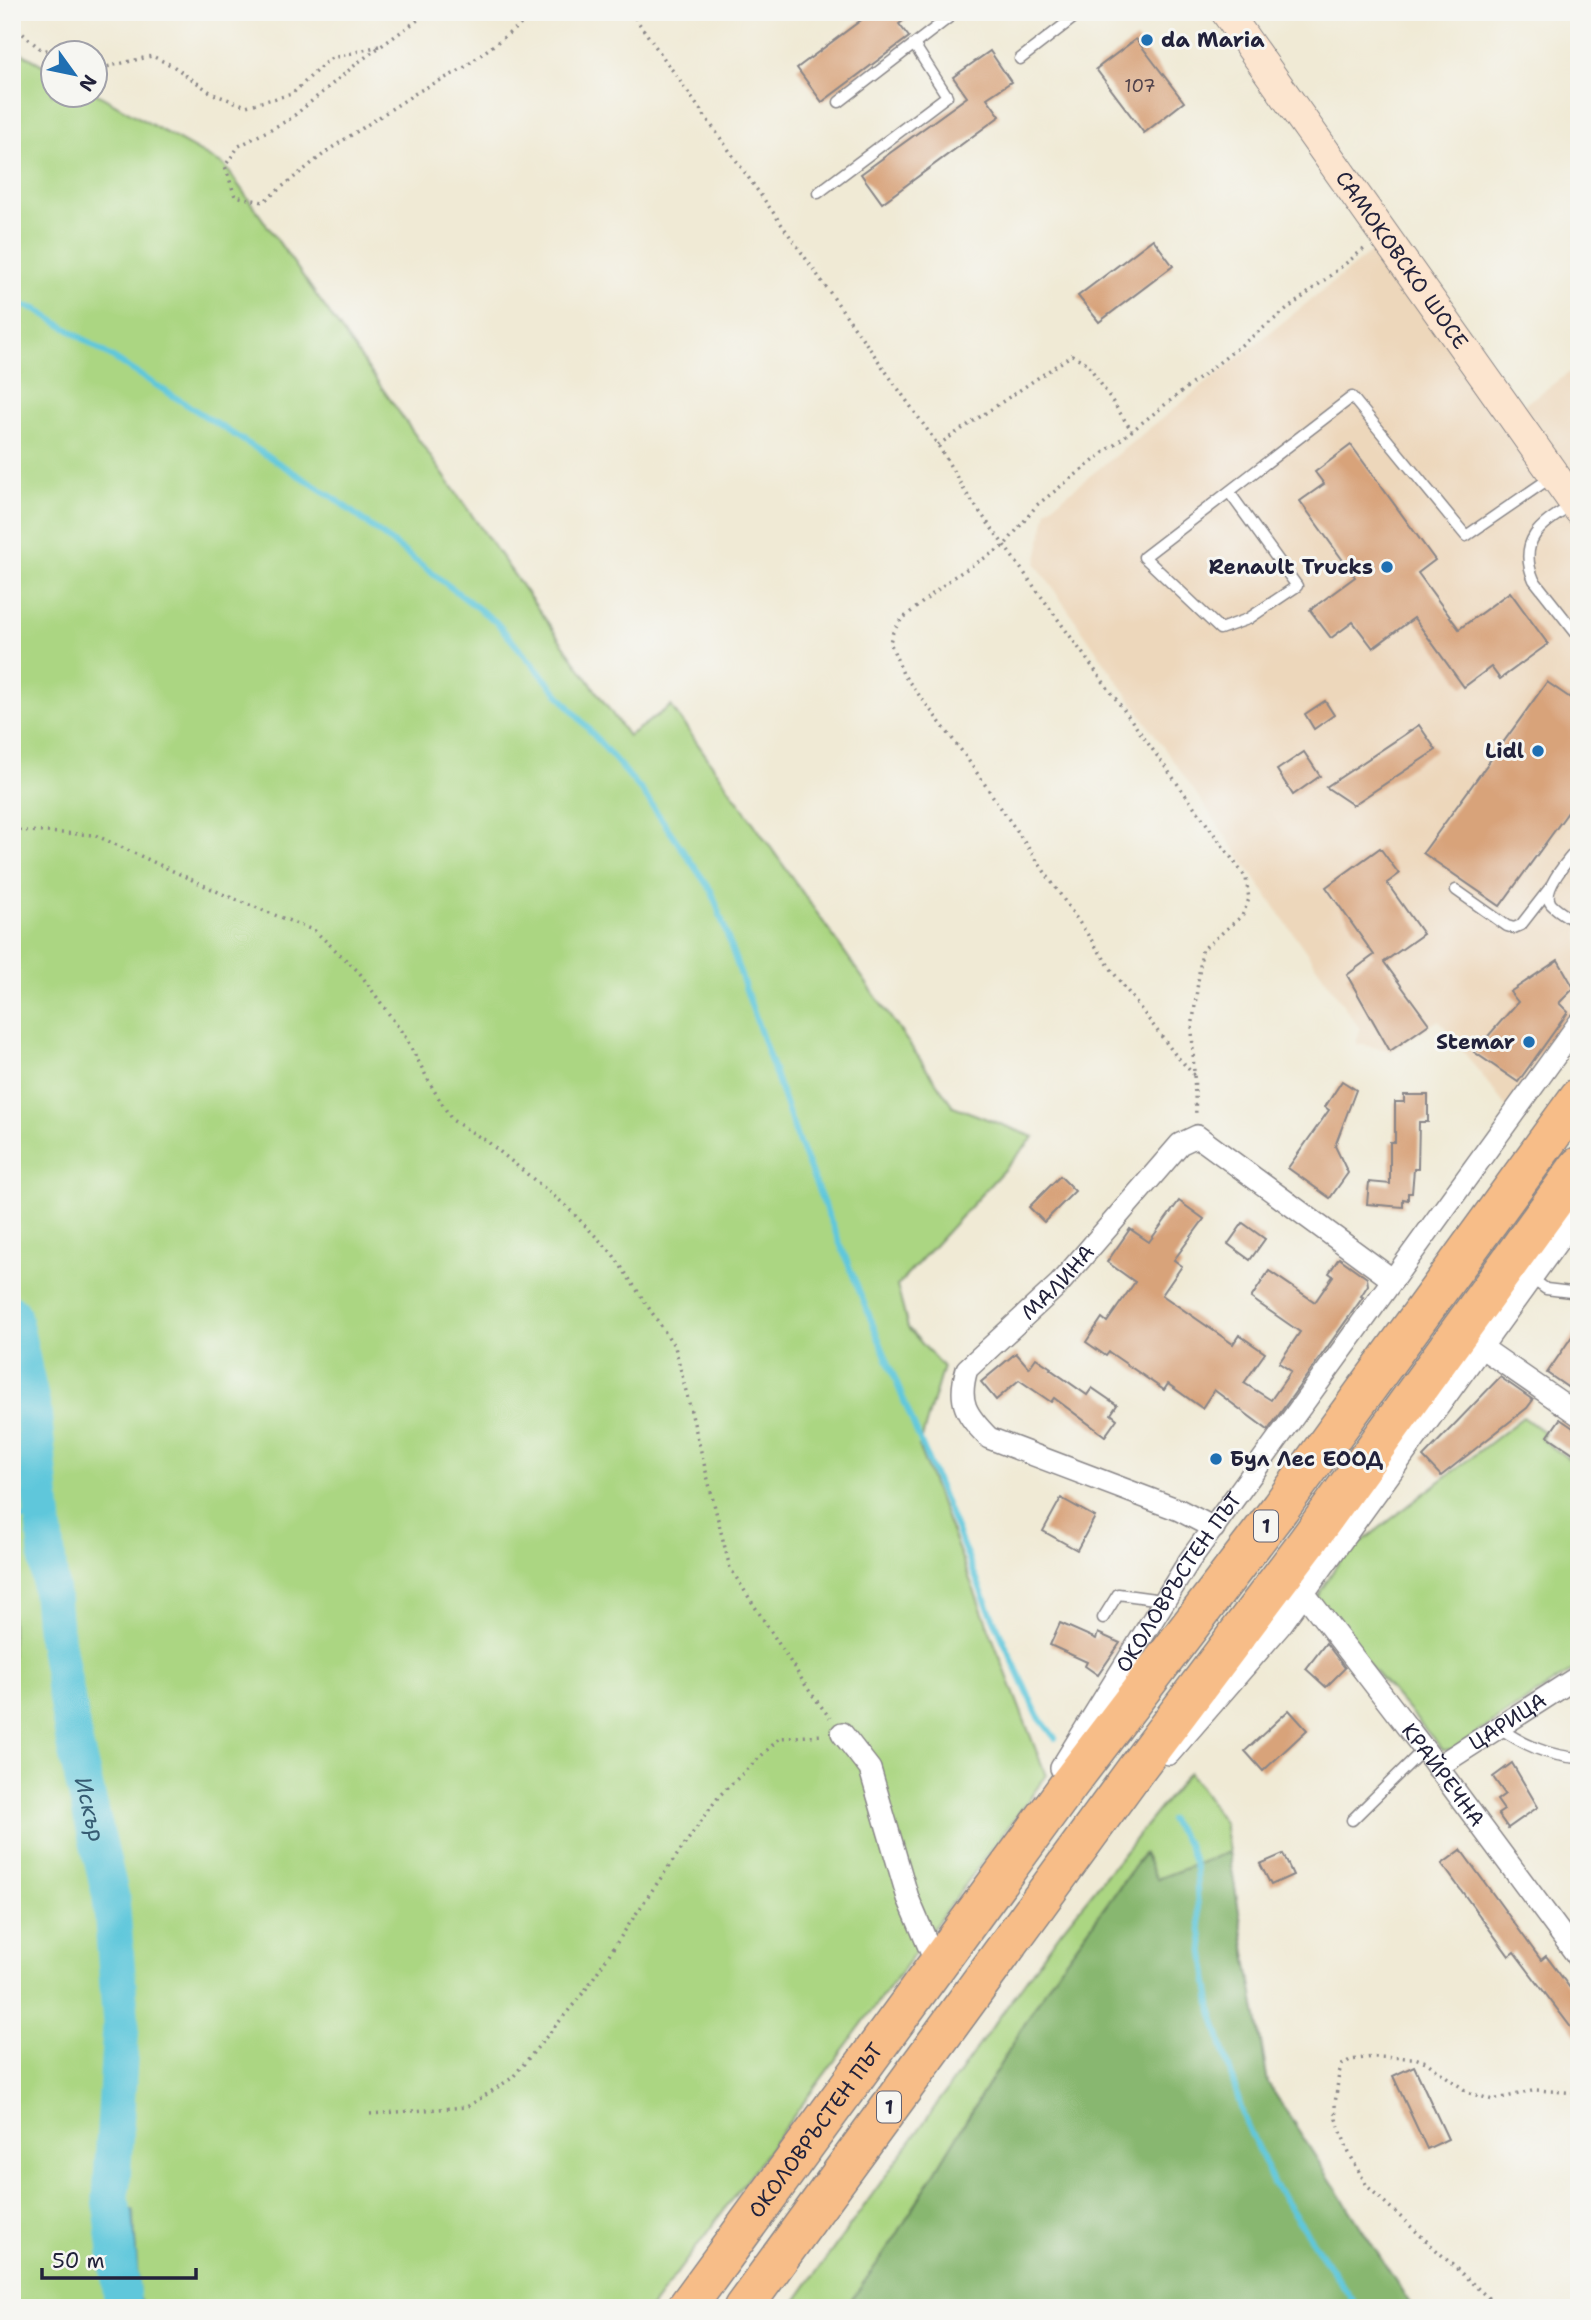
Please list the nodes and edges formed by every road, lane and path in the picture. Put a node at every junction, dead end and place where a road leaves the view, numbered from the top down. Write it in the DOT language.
graph roads {
  1 [pos="22,12"];
  2 [pos="429,12"];
  3 [pos="537,12"];
  4 [pos="631,12"];
  5 [pos="956,12"];
  6 [pos="1081,12"];
  7 [pos="1226,12"];
  8 [pos="383,45"];
  9 [pos="915,46"];
  10 [pos="38,47"];
  11 [pos="1020,59"];
  12 [pos="108,67"];
  13 [pos="839,102"];
  14 [pos="818,193"];
  15 [pos="1382,235"];
  16 [pos="1132,431"];
  17 [pos="938,445"];
  18 [pos="1553,476"];
  19 [pos="1228,492"];
  20 [pos="1577,508"];
  21 [pos="1004,546"];
  22 [pos="1579,636"];
  23 [pos="12,830"];
  24 [pos="1579,847"];
  25 [pos="1549,889"];
  26 [pos="1456,890"];
  27 [pos="1579,924"];
  28 [pos="1579,1023"];
  29 [pos="1194,1075"];
  30 [pos="1579,1097"];
  31 [pos="1196,1136"];
  32 [pos="1579,1166"];
  33 [pos="1579,1212"];
  34 [pos="1531,1278"];
  35 [pos="1393,1280"];
  36 [pos="1579,1293"];
  37 [pos="1481,1347"];
  38 [pos="1579,1415"];
  39 [pos="1214,1528"];
  40 [pos="1304,1593"];
  41 [pos="1167,1597"];
  42 [pos="1103,1618"];
  43 [pos="1579,1676"];
  44 [pos="1498,1727"];
  45 [pos="842,1733"];
  46 [pos="1424,1749"];
  47 [pos="1579,1758"];
  48 [pos="1437,1767"];
  49 [pos="1352,1820"];
  50 [pos="1036,1906"];
  51 [pos="942,1958"];
  52 [pos="1579,1958"];
  53 [pos="1579,2093"];
  54 [pos="370,2114"];
  55 [pos="685,2308"];
  56 [pos="743,2308"];
  57 [pos="1499,2308"];
  1 -- 10 [label="path"];
  2 -- 8 [label="path"];
  3 -- 8 [label="path"];
  4 -- 17 [label="path"];
  5 -- 9 [label="lane"];
  6 -- 11 [label="lane"];
  7 -- 15 [label="main road, САМОКОВСКО ШОСЕ"];
  8 -- 12 [label="path"];
  9 -- 13 [label="lane"];
  9 -- 14 [label="lane"];
  15 -- 16 [label="path"];
  15 -- 18 [label="main road, САМОКОВСКО ШОСЕ"];
  16 -- 17 [label="path"];
  16 -- 21 [label="path"];
  17 -- 21 [label="path"];
  18 -- 19 [label="lane"];
  18 -- 20 [label="main road, САМОКОВСКО ШОСЕ"];
  19 -- 19 [label="lane"];
  20 -- 22 [label="lane"];
  21 -- 29 [label="path"];
  21 -- 29 [label="path"];
  23 -- 45 [label="path"];
  24 -- 25 [label="lane"];
  25 -- 26 [label="lane"];
  25 -- 27 [label="lane"];
  28 -- 35 [label="street, ОКОЛОВРЪСТЕН ПЪТ"];
  29 -- 31 [label="path"];
  30 -- 51 [label="highway, ОКОЛОВРЪСТЕН ПЪТ / 1"];
  31 -- 35 [label="street"];
  31 -- 39 [label="street, МАЛИНА"];
  32 -- 50 [label="highway, 1"];
  33 -- 34 [label="street"];
  34 -- 36 [label="lane"];
  34 -- 37 [label="street"];
  35 -- 39 [label="street, ОКОЛОВРЪСТЕН ПЪТ"];
  37 -- 38 [label="street"];
  37 -- 40 [label="street"];
  39 -- 41 [label="street, ОКОЛОВРЪСТЕН ПЪТ"];
  40 -- 46 [label="street, КРАЙРЕЧНА"];
  40 -- 50 [label="street"];
  41 -- 42 [label="lane"];
  41 -- 51 [label="street, ОКОЛОВРЪСТЕН ПЪТ"];
  43 -- 44 [label="street, ЦАРИЦА"];
  44 -- 47 [label="lane"];
  44 -- 48 [label="street, ЦАРИЦА"];
  45 -- 51 [label="street"];
  45 -- 54 [label="path"];
  46 -- 48 [label="street, КРАЙРЕЧНА"];
  46 -- 49 [label="lane"];
  48 -- 52 [label="street, КРАЙРЕЧНА"];
  50 -- 56 [label="highway, 1"];
  51 -- 55 [label="highway, ОКОЛОВРЪСТЕН ПЪТ / 1"];
  53 -- 57 [label="path"];
}
